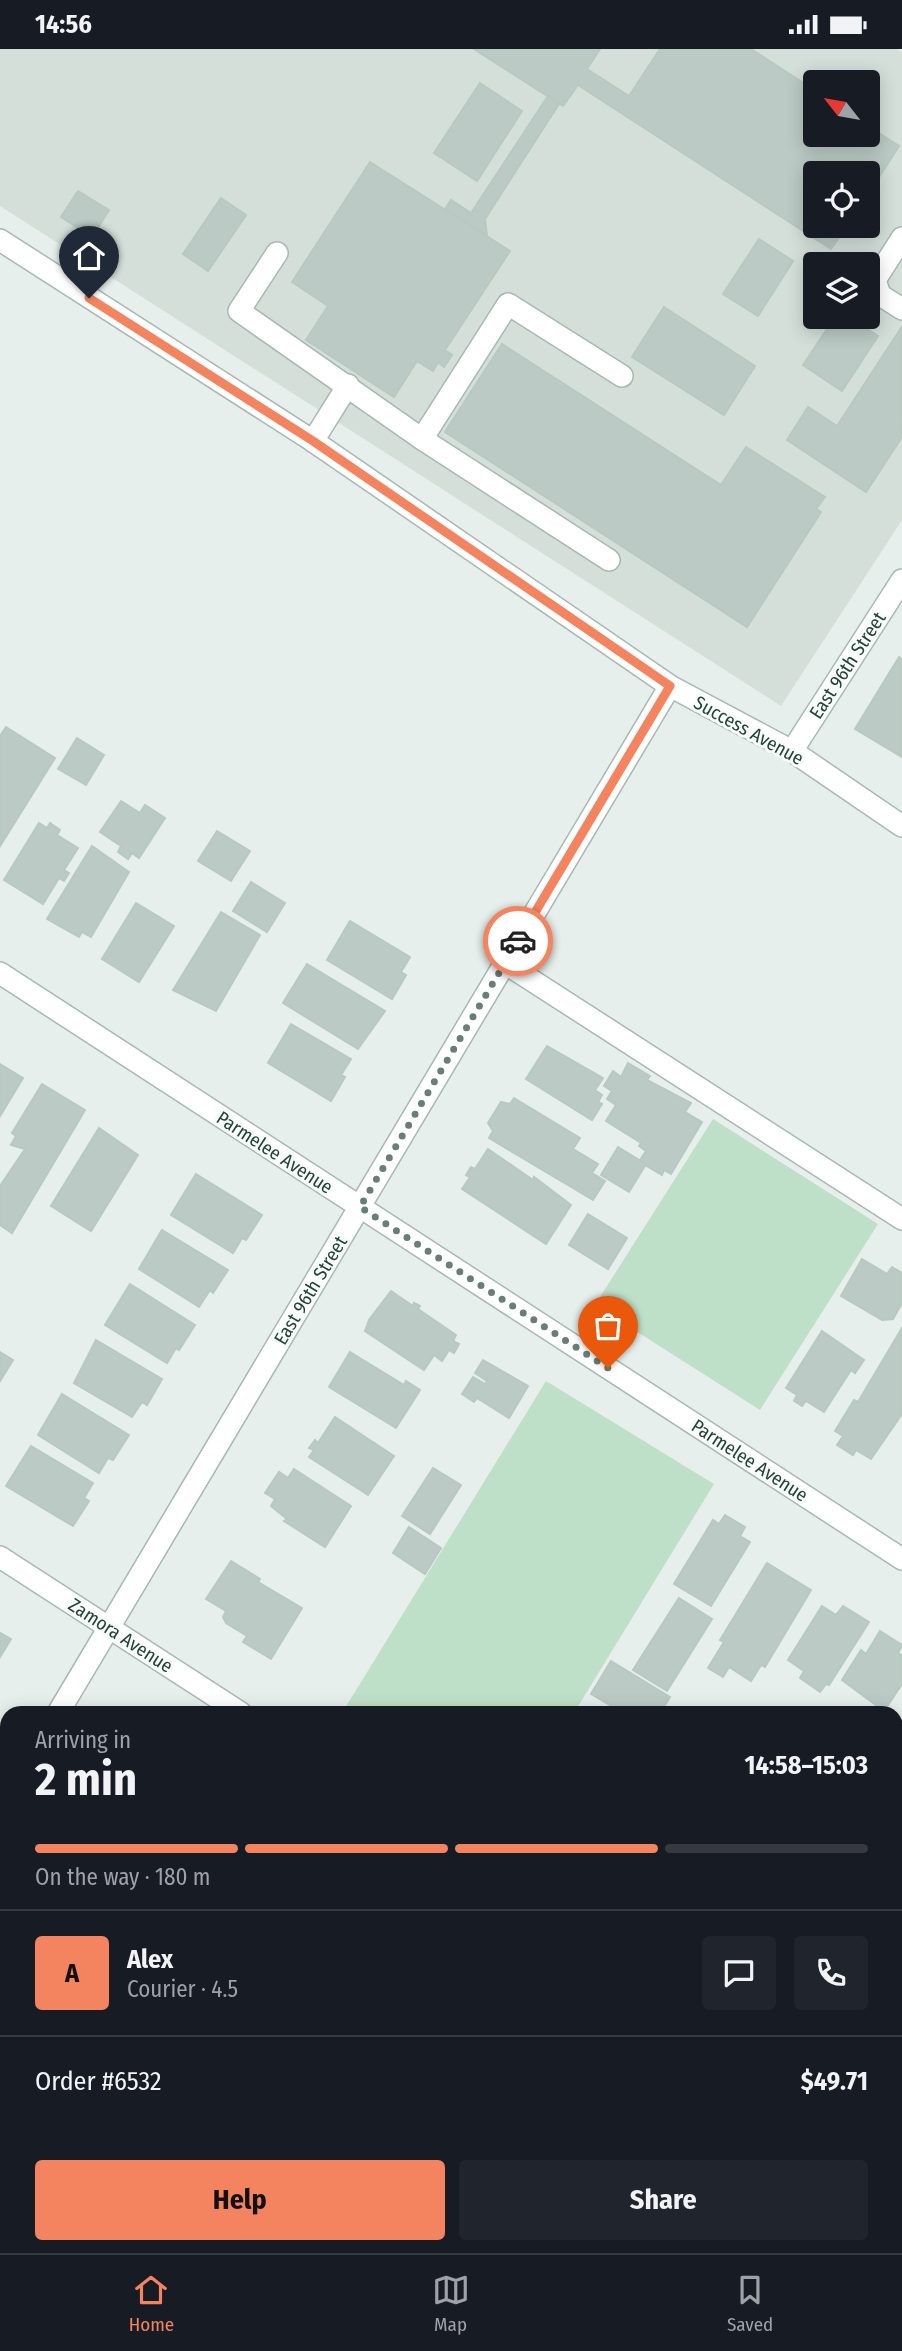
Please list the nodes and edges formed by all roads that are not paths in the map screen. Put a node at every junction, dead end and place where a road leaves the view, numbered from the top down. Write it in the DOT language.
graph roads {
  1 [pos="902,238"];
  2 [pos="0,240"];
  3 [pos="277,253"];
  4 [pos="902,309"];
  5 [pos="622,376"];
  6 [pos="348,385"];
  7 [pos="422,439"];
  8 [pos="313,441"];
  9 [pos="609,560"];
  10 [pos="902,580"];
  11 [pos="670,686"];
  12 [pos="792,751"];
  13 [pos="902,826"];
  14 [pos="505,963"];
  15 [pos="0,973"];
  16 [pos="360,1207"];
  17 [pos="902,1219"];
  18 [pos="0,1557"];
  19 [pos="902,1559"];
  20 [pos="109,1628"];
  21 [pos="62,1706"];
  22 [pos="230,1706"];
  1 -- 4 [label="street"];
  2 -- 8 [label="street, Success Avenue"];
  3 -- 6 [label="street"];
  5 -- 7 [label="street"];
  6 -- 7 [label="street"];
  6 -- 8 [label="street"];
  7 -- 9 [label="street"];
  8 -- 11 [label="street, Success Avenue"];
  10 -- 12 [label="street, East 96th Street"];
  11 -- 12 [label="street, Success Avenue"];
  11 -- 14 [label="street, East 96th Street"];
  12 -- 13 [label="street, Success Avenue"];
  14 -- 16 [label="street, East 96th Street"];
  14 -- 17 [label="street"];
  15 -- 16 [label="street, Parmelee Avenue"];
  16 -- 19 [label="street, Parmelee Avenue"];
  16 -- 20 [label="street, East 96th Street"];
  18 -- 20 [label="street, Zamora Avenue"];
  20 -- 21 [label="street, East 96th Street"];
  20 -- 22 [label="street, Zamora Avenue"];
}
